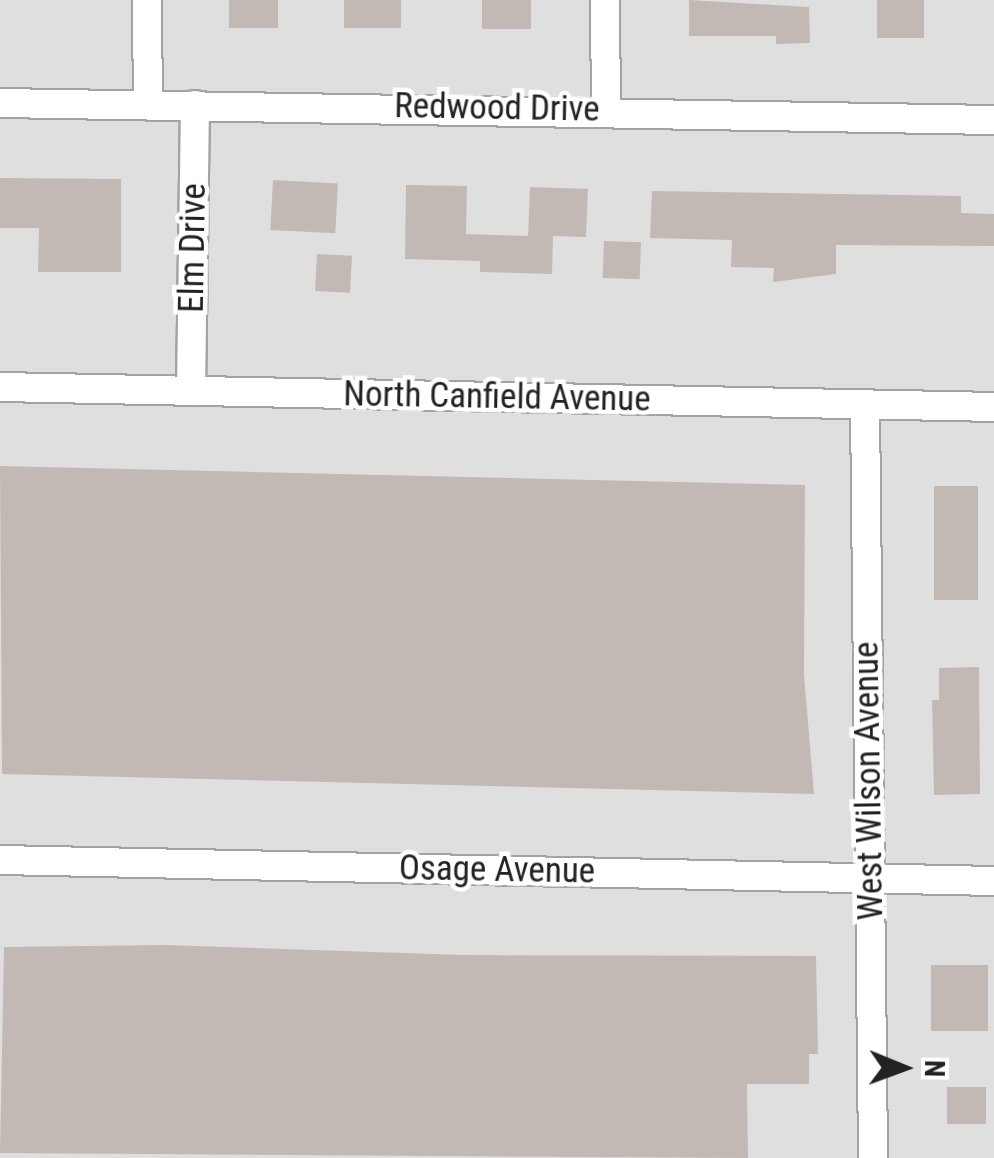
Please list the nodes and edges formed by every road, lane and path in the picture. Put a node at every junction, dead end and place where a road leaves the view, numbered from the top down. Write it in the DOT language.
graph roads {
  1 [pos="148,0"];
  2 [pos="606,0"];
  3 [pos="0,103"];
  4 [pos="148,106"];
  5 [pos="195,106"];
  6 [pos="606,109"];
  7 [pos="994,120"];
  8 [pos="0,387"];
  9 [pos="190,391"];
  10 [pos="865,405"];
  11 [pos="994,408"];
  12 [pos="0,860"];
  13 [pos="870,878"];
  14 [pos="994,881"];
  15 [pos="873,1158"];
  1 -- 4 [label="street"];
  2 -- 6 [label="street"];
  3 -- 4 [label="street, Redwood Drive"];
  4 -- 5 [label="street, Redwood Drive"];
  5 -- 6 [label="street, Redwood Drive"];
  5 -- 9 [label="street, Elm Drive"];
  6 -- 7 [label="street, Redwood Drive"];
  8 -- 9 [label="street, North Canfield Avenue"];
  9 -- 10 [label="street, North Canfield Avenue"];
  10 -- 11 [label="street, North Canfield Avenue"];
  10 -- 13 [label="street, West Wilson Avenue"];
  12 -- 13 [label="street, Osage Avenue"];
  13 -- 14 [label="street, Osage Avenue"];
  13 -- 15 [label="street, West Wilson Avenue"];
}
